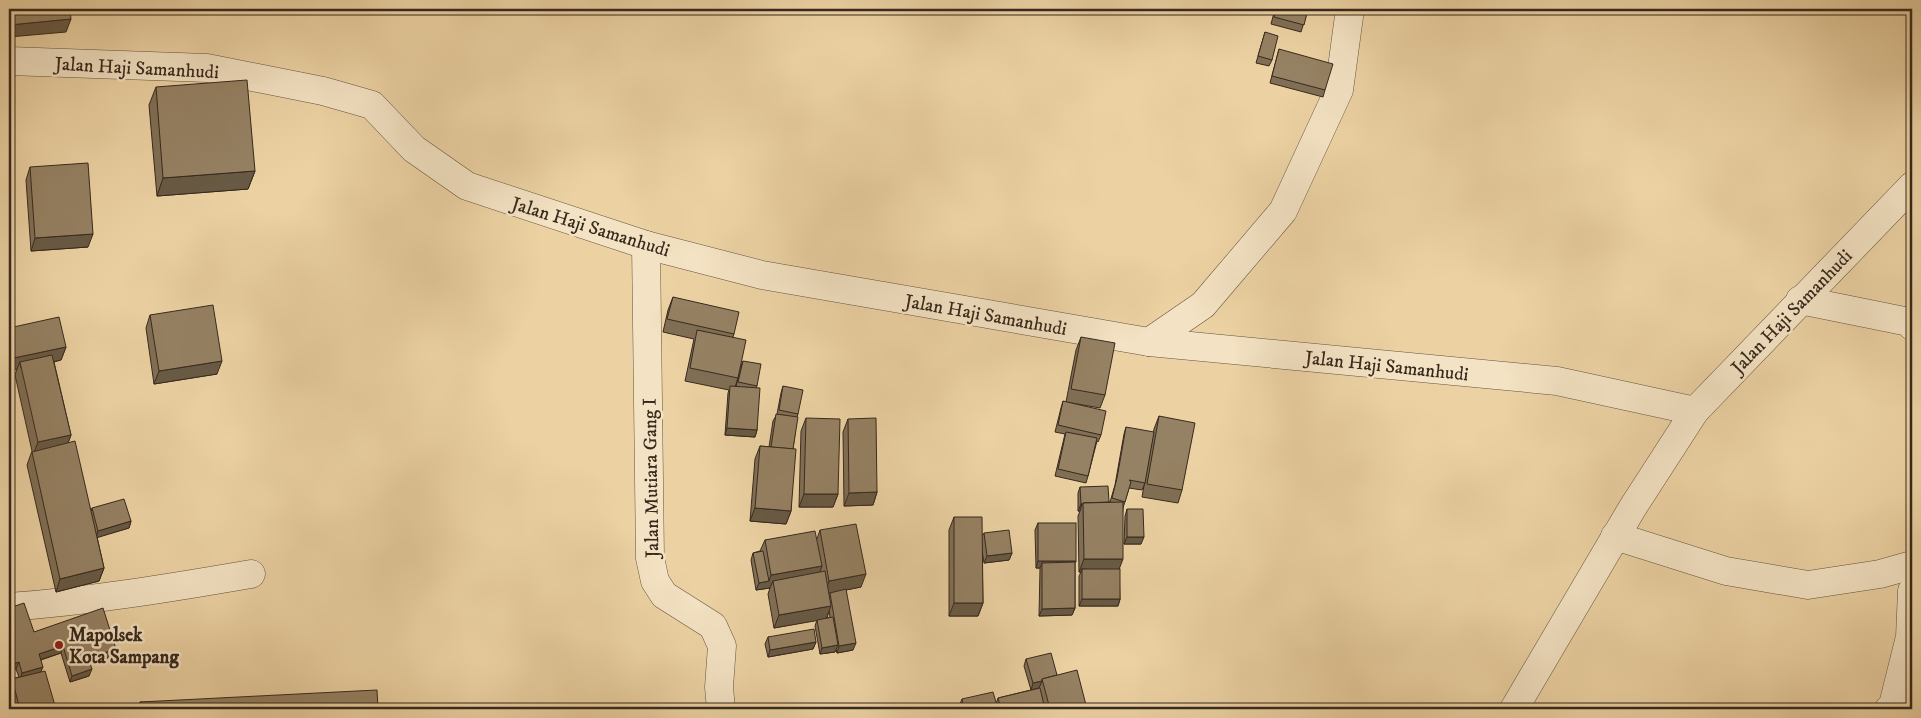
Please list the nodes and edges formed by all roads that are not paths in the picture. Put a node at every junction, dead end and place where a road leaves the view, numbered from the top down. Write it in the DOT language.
graph roads {
  1 [pos="1350,9"];
  2 [pos="9,61"];
  3 [pos="1912,186"];
  4 [pos="646,245"];
  5 [pos="1800,300"];
  6 [pos="1912,326"];
  7 [pos="1149,342"];
  8 [pos="1695,411"];
  9 [pos="1615,536"];
  10 [pos="1912,565"];
  11 [pos="251,574"];
  12 [pos="1912,591"];
  13 [pos="9,607"];
  14 [pos="721,709"];
  15 [pos="1514,709"];
  16 [pos="1889,709"];
  1 -- 7 [label="street"];
  2 -- 4 [label="street, Jalan Haji Samanhudi"];
  3 -- 5 [label="street, Jalan Haji Samanhudi"];
  4 -- 7 [label="street, Jalan Haji Samanhudi"];
  4 -- 14 [label="street, Jalan Mutiara Gang I"];
  5 -- 6 [label="street"];
  5 -- 8 [label="street, Jalan Haji Samanhudi"];
  7 -- 8 [label="street, Jalan Haji Samanhudi"];
  8 -- 9 [label="street"];
  9 -- 10 [label="street"];
  9 -- 15 [label="street"];
  11 -- 13 [label="street"];
  12 -- 16 [label="street"];
}
